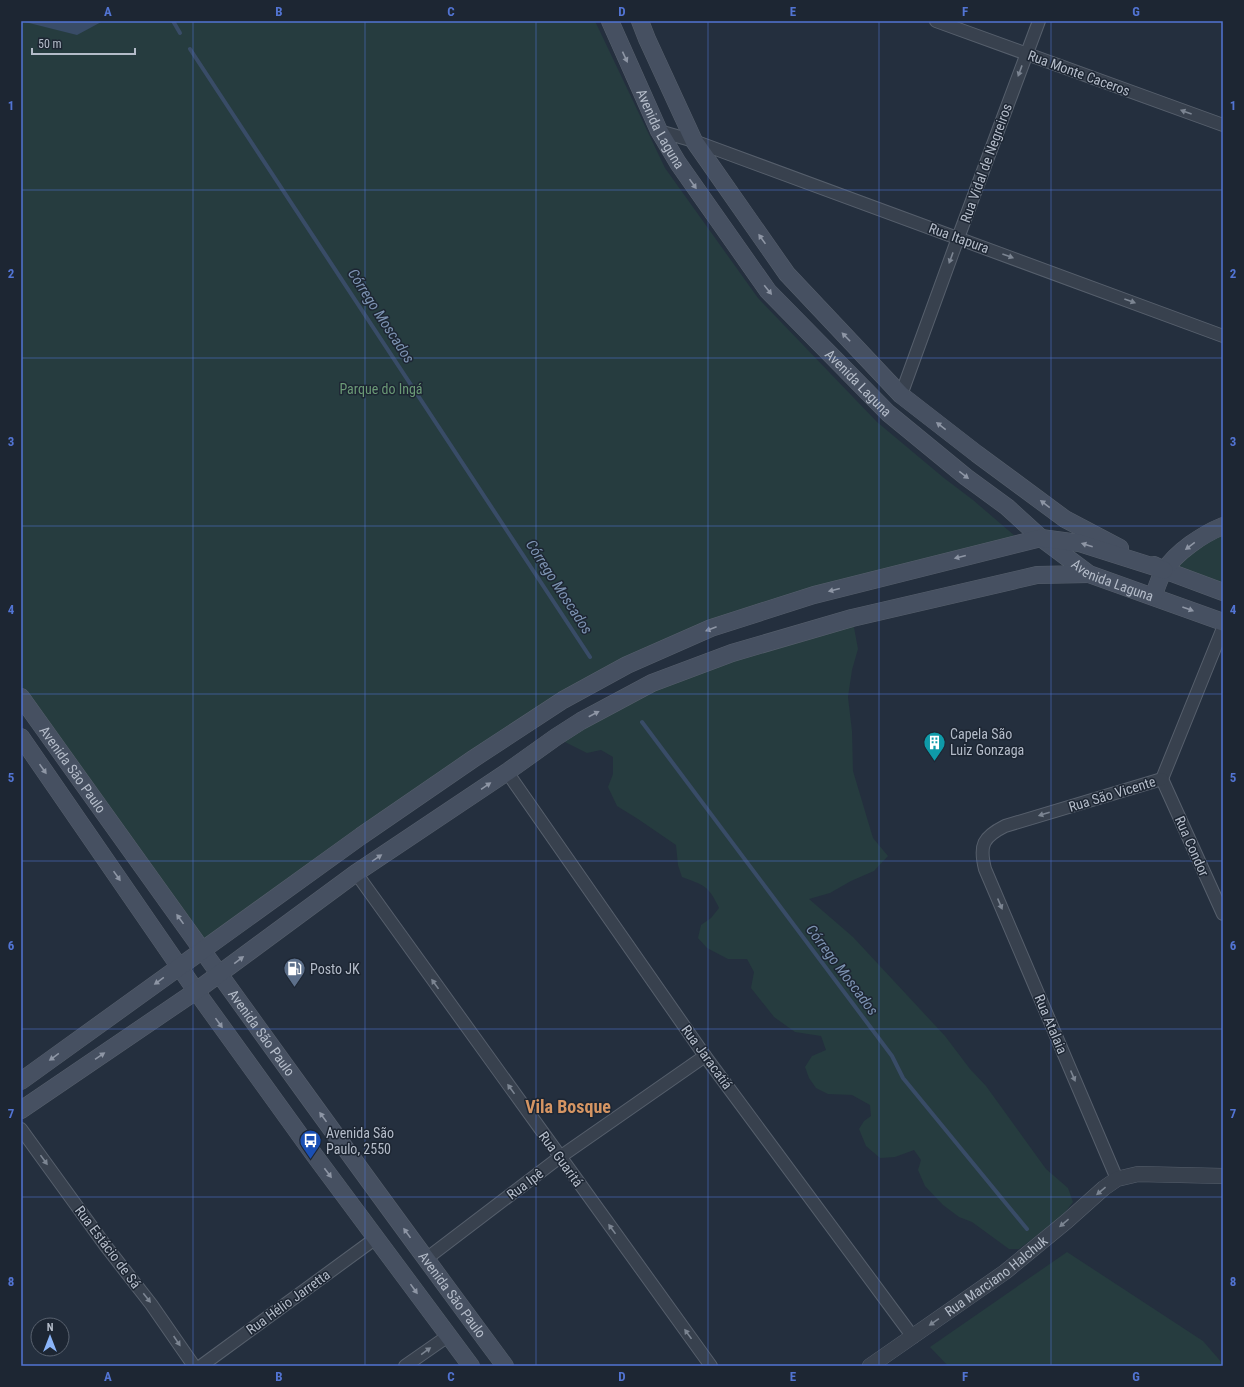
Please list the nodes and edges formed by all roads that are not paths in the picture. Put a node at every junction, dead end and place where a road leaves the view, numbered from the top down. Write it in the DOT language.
graph roads {
  1 [pos="610,21"];
  2 [pos="640,21"];
  3 [pos="936,21"];
  4 [pos="1039,21"];
  5 [pos="1026,55"];
  6 [pos="1223,125"];
  7 [pos="659,131"];
  8 [pos="694,141"];
  9 [pos="958,238"];
  10 [pos="1223,336"];
  11 [pos="901,395"];
  12 [pos="1223,526"];
  13 [pos="1041,538"];
  14 [pos="1164,570"];
  15 [pos="1089,574"];
  16 [pos="1223,592"];
  17 [pos="1153,596"];
  18 [pos="1223,622"];
  19 [pos="1223,628"];
  20 [pos="21,697"];
  21 [pos="21,737"];
  22 [pos="507,772"];
  23 [pos="1162,779"];
  24 [pos="985,869"];
  25 [pos="356,873"];
  26 [pos="1223,914"];
  27 [pos="203,951"];
  28 [pos="179,967"];
  29 [pos="219,975"];
  30 [pos="196,991"];
  31 [pos="705,1056"];
  32 [pos="21,1081"];
  33 [pos="21,1110"];
  34 [pos="21,1129"];
  35 [pos="560,1157"];
  36 [pos="1223,1176"];
  37 [pos="1117,1178"];
  38 [pos="376,1238"];
  39 [pos="426,1259"];
  40 [pos="448,1336"];
  41 [pos="913,1337"];
  42 [pos="194,1366"];
  43 [pos="200,1366"];
  44 [pos="405,1366"];
  45 [pos="471,1366"];
  46 [pos="505,1366"];
  47 [pos="711,1366"];
  48 [pos="870,1366"];
  1 -- 7 [label="main road, Avenida Laguna, one-way"];
  2 -- 8 [label="main road, Avenida Laguna"];
  3 -- 5 [label="street, Rua Monte Caceros"];
  4 -- 5 [label="street, Rua Vidal de Negreiros"];
  6 -- 5 [label="street, Rua Monte Caceros, one-way"];
  5 -- 9 [label="street, Rua Vidal de Negreiros, one-way"];
  7 -- 8 [label="street, Rua Itapura"];
  7 -- 13 [label="main road, Avenida Laguna, one-way"];
  8 -- 9 [label="street, Rua Itapura"];
  11 -- 8 [label="main road, Avenida Laguna, one-way"];
  9 -- 10 [label="street, Rua Itapura, one-way"];
  9 -- 11 [label="street, Rua Vidal de Negreiros, one-way"];
  14 -- 11 [label="main road, Avenida Laguna, one-way"];
  12 -- 14 [label="main road, one-way"];
  14 -- 13 [label="main road, one-way"];
  13 -- 15 [label="main road, Avenida Laguna"];
  13 -- 27 [label="main road, one-way"];
  14 -- 16 [label="main road, Avenida Laguna"];
  14 -- 17 [label="main road"];
  15 -- 17 [label="main road, Avenida Laguna"];
  22 -- 15 [label="main road, one-way"];
  17 -- 18 [label="main road, Avenida Laguna, one-way"];
  19 -- 23 [label="street, Rua São Vicente"];
  27 -- 20 [label="main road, Avenida São Paulo, one-way"];
  21 -- 28 [label="main road, Avenida São Paulo, one-way"];
  25 -- 22 [label="main road, one-way"];
  22 -- 31 [label="street, Rua Jaracatiá"];
  23 -- 24 [label="street, Rua São Vicente, one-way"];
  23 -- 26 [label="street, Rua Condor"];
  24 -- 37 [label="street, Rua Atalaia, one-way"];
  29 -- 25 [label="main road, one-way"];
  35 -- 25 [label="street, Rua Guaritá, one-way"];
  27 -- 28 [label="main road"];
  27 -- 29 [label="main road, Avenida São Paulo"];
  28 -- 30 [label="main road, Avenida São Paulo"];
  28 -- 32 [label="main road, one-way"];
  29 -- 30 [label="main road"];
  39 -- 29 [label="main road, Avenida São Paulo, one-way"];
  33 -- 30 [label="main road, one-way"];
  30 -- 38 [label="main road, Avenida São Paulo, one-way"];
  31 -- 35 [label="street, Rua Ipê"];
  31 -- 41 [label="street, Rua Jaracatiá"];
  34 -- 42 [label="street, Rua Estácio de Sá, one-way"];
  35 -- 39 [label="street, Rua Ipê"];
  47 -- 35 [label="street, Rua Guaritá, one-way"];
  36 -- 37 [label="street"];
  37 -- 41 [label="street, Rua Marciano Halchuk, one-way"];
  38 -- 40 [label="main road, Avenida São Paulo, one-way"];
  38 -- 43 [label="street, Rua Hélio Jarretta"];
  39 -- 46 [label="main road, Avenida São Paulo"];
  44 -- 40 [label="street, one-way"];
  40 -- 45 [label="main road, Avenida São Paulo"];
  41 -- 48 [label="street, Rua Marciano Halchuk"];
}
